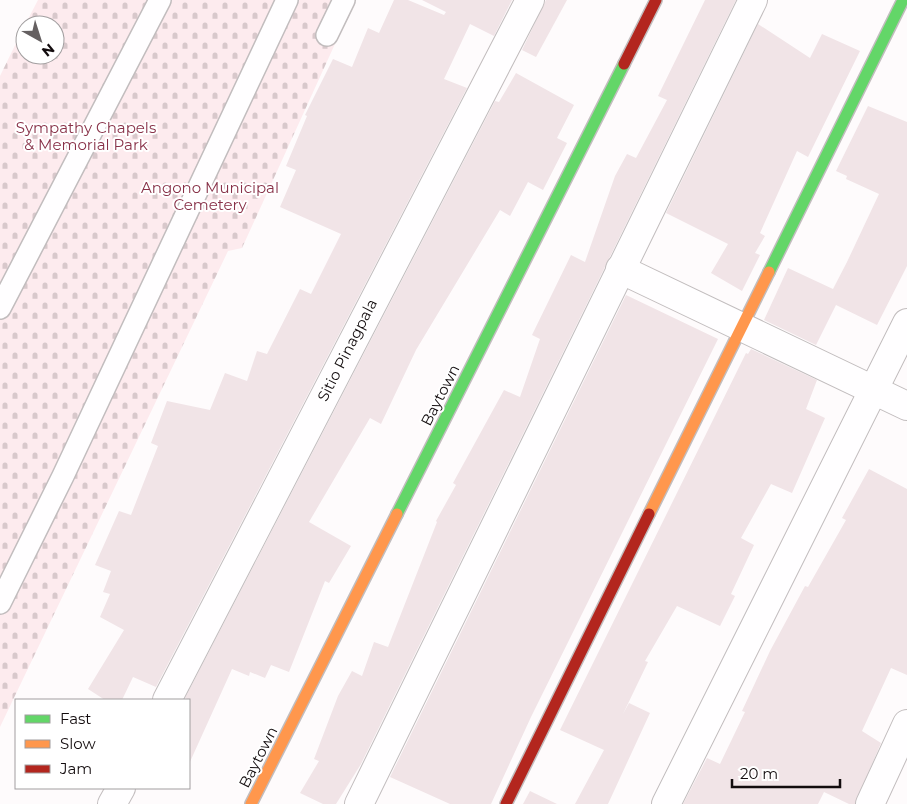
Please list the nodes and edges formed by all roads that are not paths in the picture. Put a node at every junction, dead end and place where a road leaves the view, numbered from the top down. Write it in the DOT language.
graph roads {
  1 [pos="160,0"];
  2 [pos="288,0"];
  3 [pos="344,0"];
  4 [pos="530,0"];
  5 [pos="656,0"];
  6 [pos="753,0"];
  7 [pos="903,0"];
  8 [pos="327,35"];
  9 [pos="620,269"];
  10 [pos="0,308"];
  11 [pos="907,323"];
  12 [pos="742,328"];
  13 [pos="874,391"];
  14 [pos="907,406"];
  15 [pos="0,603"];
  16 [pos="168,699"];
  17 [pos="907,724"];
  18 [pos="120,789"];
  19 [pos="112,804"];
  20 [pos="251,804"];
  21 [pos="360,804"];
  22 [pos="506,804"];
  23 [pos="666,804"];
  24 [pos="870,804"];
  1 -- 10 [label="lane"];
  2 -- 15 [label="lane"];
  3 -- 8 [label="lane"];
  4 -- 16 [label="street, Sitio Pinagpala"];
  5 -- 20 [label="main road, Baytown"];
  6 -- 9 [label="street"];
  7 -- 12 [label="main road"];
  9 -- 12 [label="street"];
  9 -- 21 [label="street"];
  11 -- 13 [label="street"];
  12 -- 13 [label="street"];
  12 -- 22 [label="main road"];
  13 -- 14 [label="street"];
  13 -- 23 [label="street"];
  17 -- 24 [label="street"];
  18 -- 19 [label="street"];
}
